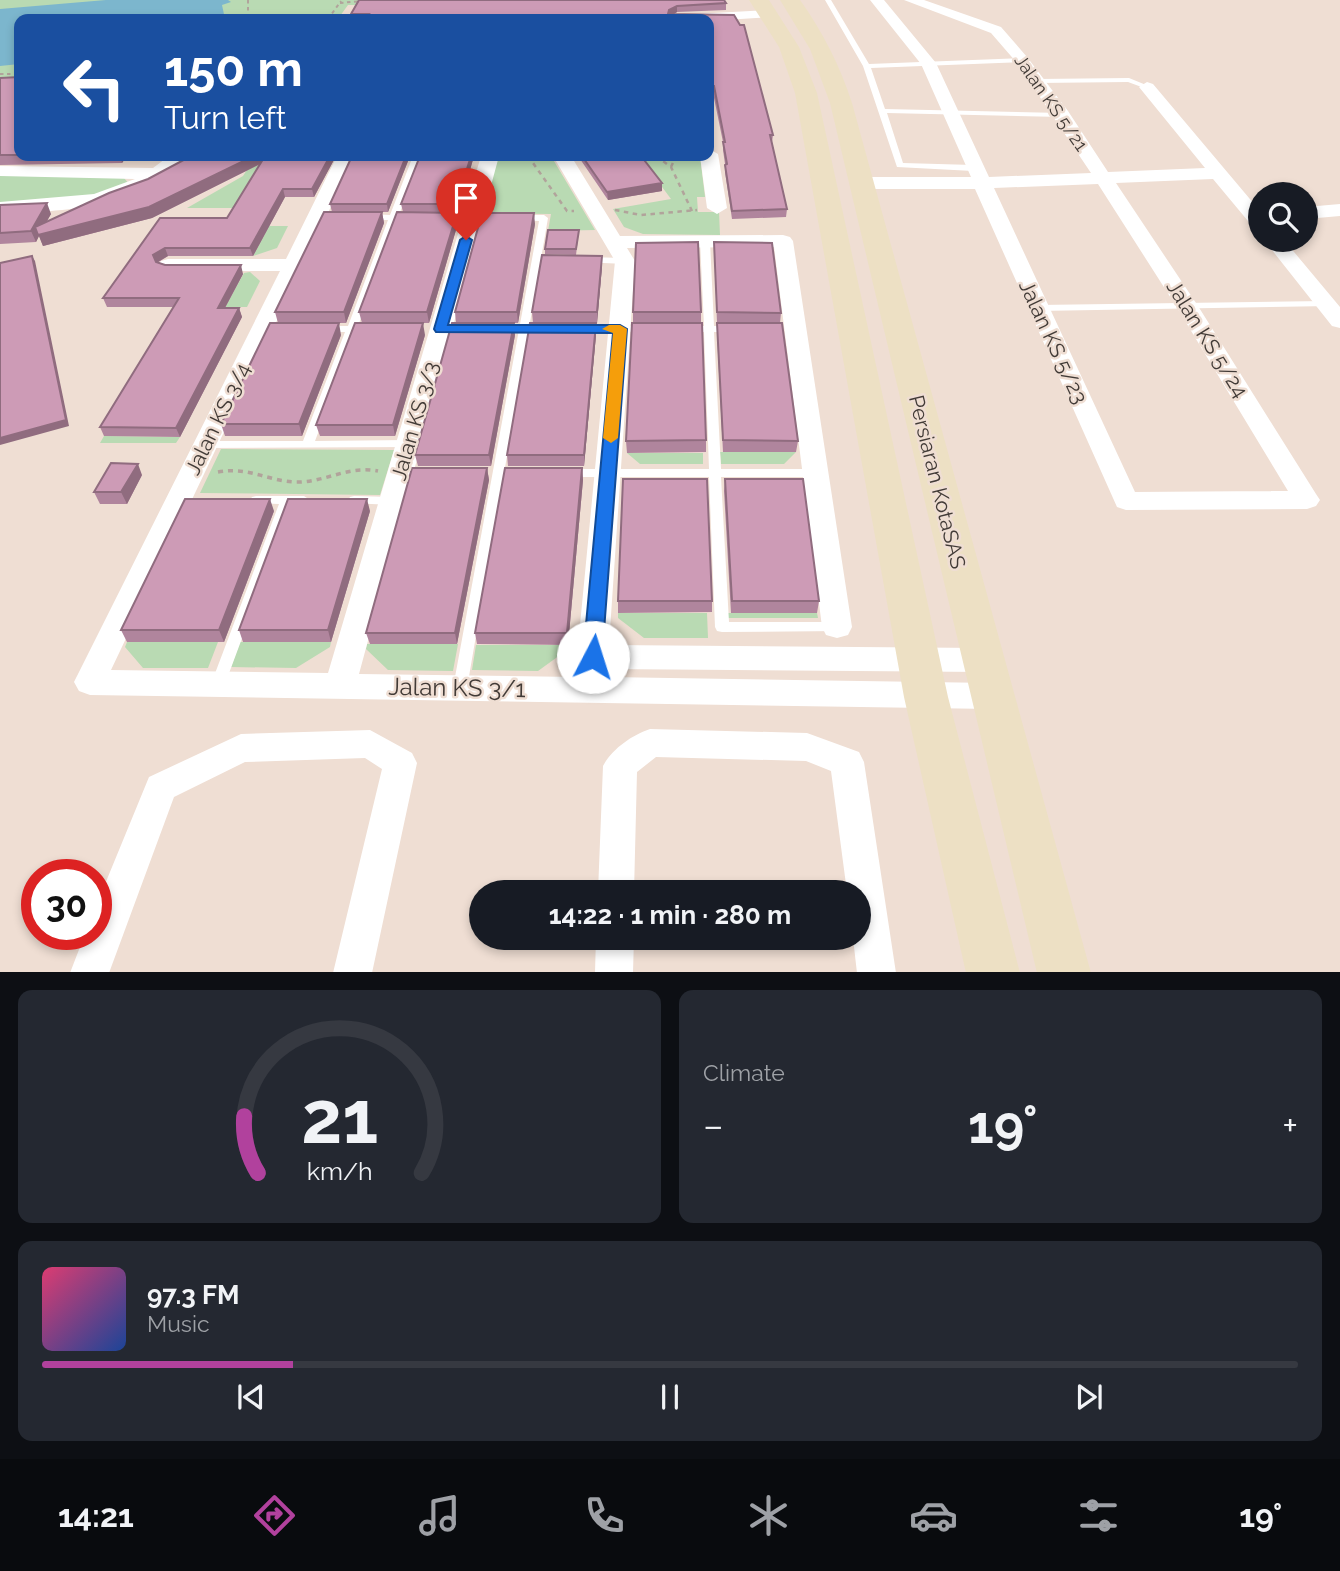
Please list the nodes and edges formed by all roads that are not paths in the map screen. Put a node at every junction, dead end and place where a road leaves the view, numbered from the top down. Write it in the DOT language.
graph roads {
  1 [pos="828,0"];
  2 [pos="877,0"];
  3 [pos="911,0"];
  4 [pos="773,5"];
  5 [pos="714,15"];
  6 [pos="1022,60"];
  7 [pos="928,63"];
  8 [pos="867,66"];
  9 [pos="1038,81"];
  10 [pos="1147,87"];
  11 [pos="883,111"];
  12 [pos="952,113"];
  13 [pos="1062,115"];
  14 [pos="174,161"];
  15 [pos="344,161"];
  16 [pos="415,161"];
  17 [pos="488,161"];
  18 [pos="565,161"];
  19 [pos="710,161"];
  20 [pos="0,171"];
  21 [pos="1217,173"];
  22 [pos="157,174"];
  23 [pos="976,176"];
  24 [pos="1103,179"];
  25 [pos="863,183"];
  26 [pos="0,208"];
  27 [pos="717,208"];
  28 [pos="1248,208"];
  29 [pos="1340,210"];
  30 [pos="1318,212"];
  31 [pos="355,217"];
  32 [pos="393,218"];
  33 [pos="420,218"];
  34 [pos="508,218"];
  35 [pos="705,241"];
  36 [pos="620,251"];
  37 [pos="1286,252"];
  38 [pos="575,260"];
  39 [pos="168,265"];
  40 [pos="293,265"];
  41 [pos="1327,295"];
  42 [pos="1187,306"];
  43 [pos="1038,308"];
  44 [pos="1340,321"];
  45 [pos="313,329"];
  46 [pos="351,329"];
  47 [pos="377,329"];
  48 [pos="510,329"];
  49 [pos="524,329"];
  50 [pos="538,329"];
  51 [pos="565,329"];
  52 [pos="620,329"];
  53 [pos="658,329"];
  54 [pos="671,329"];
  55 [pos="709,329"];
  56 [pos="746,329"];
  57 [pos="308,444"];
  58 [pos="408,444"];
  59 [pos="205,445"];
  60 [pos="484,473"];
  61 [pos="498,473"];
  62 [pos="512,473"];
  63 [pos="553,473"];
  64 [pos="816,473"];
  65 [pos="608,474"];
  66 [pos="715,474"];
  67 [pos="246,500"];
  68 [pos="287,500"];
  69 [pos="313,500"];
  70 [pos="340,500"];
  71 [pos="393,500"];
  72 [pos="1126,501"];
  73 [pos="837,627"];
  74 [pos="593,657"];
  75 [pos="923,678"];
  76 [pos="988,678"];
  77 [pos="90,682"];
  78 [pos="218,684"];
  79 [pos="340,686"];
  80 [pos="460,688"];
  81 [pos="590,689"];
  82 [pos="400,763"];
  83 [pos="616,880"];
  84 [pos="864,880"];
  85 [pos="871,930"];
  86 [pos="615,950"];
  87 [pos="89,972"];
  88 [pos="352,972"];
  89 [pos="614,972"];
  90 [pos="877,972"];
  91 [pos="993,972"];
  92 [pos="1064,972"];
  1 -- 8 [label="lane"];
  2 -- 7 [label="street"];
  3 -- 6 [label="street, Jalan KS 5/21"];
  4 -- 5 [label="street"];
  4 -- 25 [label="street, Persiaran KotaSAS"];
  4 -- 75 [label="street"];
  6 -- 7 [label="lane"];
  6 -- 9 [label="street, Jalan KS 5/21"];
  7 -- 8 [label="lane"];
  7 -- 12 [label="street"];
  8 -- 11 [label="lane"];
  9 -- 10 [label="lane"];
  9 -- 13 [label="street, Jalan KS 5/21"];
  10 -- 21 [label="street"];
  11 -- 12 [label="lane"];
  11 -- 23 [label="lane"];
  12 -- 13 [label="lane"];
  12 -- 23 [label="street"];
  13 -- 24 [label="street, Jalan KS 5/21"];
  14 -- 22 [label="street"];
  15 -- 40 [label="street, Jalan KS 3/4"];
  16 -- 32 [label="lane"];
  17 -- 58 [label="street, Jalan KS 3/3"];
  18 -- 36 [label="street"];
  19 -- 27 [label="street"];
  20 -- 22 [label="street"];
  21 -- 24 [label="street"];
  21 -- 28 [label="street"];
  22 -- 26 [label="street"];
  23 -- 24 [label="street"];
  23 -- 25 [label="street"];
  23 -- 43 [label="street, Jalan KS 5/23"];
  24 -- 42 [label="street, Jalan KS 5/24"];
  25 -- 76 [label="street, Persiaran KotaSAS"];
  29 -- 30 [label="street"];
  31 -- 32 [label="lane"];
  32 -- 33 [label="lane"];
  32 -- 46 [label="lane"];
  34 -- 49 [label="lane"];
  35 -- 36 [label="street"];
  35 -- 55 [label="lane"];
  35 -- 64 [label="street"];
  36 -- 38 [label="lane"];
  36 -- 52 [label="street"];
  37 -- 41 [label="street"];
  39 -- 40 [label="street"];
  40 -- 59 [label="street, Jalan KS 3/4"];
  41 -- 42 [label="lane"];
  41 -- 44 [label="street"];
  42 -- 43 [label="lane"];
  42 -- 72 [label="street, Jalan KS 5/24"];
  43 -- 72 [label="street, Jalan KS 5/23"];
  45 -- 46 [label="lane"];
  46 -- 47 [label="lane"];
  46 -- 57 [label="lane"];
  48 -- 49 [label="lane"];
  49 -- 50 [label="lane"];
  49 -- 61 [label="lane"];
  51 -- 52 [label="lane"];
  52 -- 53 [label="lane"];
  52 -- 65 [label="street"];
  54 -- 55 [label="lane"];
  55 -- 56 [label="lane"];
  55 -- 66 [label="lane"];
  57 -- 58 [label="lane"];
  57 -- 59 [label="lane"];
  58 -- 71 [label="street, Jalan KS 3/3"];
  59 -- 77 [label="street, Jalan KS 3/4"];
  60 -- 61 [label="lane"];
  61 -- 62 [label="lane"];
  61 -- 80 [label="lane"];
  63 -- 65 [label="lane"];
  64 -- 66 [label="lane"];
  64 -- 73 [label="street"];
  65 -- 66 [label="lane"];
  65 -- 74 [label="street"];
  66 -- 73 [label="lane"];
  67 -- 68 [label="lane"];
  68 -- 69 [label="lane"];
  68 -- 78 [label="lane"];
  70 -- 71 [label="lane"];
  71 -- 79 [label="street, Jalan KS 3/3"];
  74 -- 75 [label="street, Jalan KS 3/1"];
  74 -- 81 [label="street"];
  75 -- 76 [label="street, Jalan KS 3/1"];
  75 -- 81 [label="street, Jalan KS 3/1"];
  75 -- 91 [label="street"];
  76 -- 92 [label="street, Persiaran KotaSAS"];
  77 -- 78 [label="street, Jalan KS 3/1"];
  78 -- 79 [label="street, Jalan KS 3/1"];
  79 -- 80 [label="street, Jalan KS 3/1"];
  80 -- 81 [label="street, Jalan KS 3/1"];
  82 -- 87 [label="street"];
  82 -- 88 [label="street"];
  83 -- 84 [label="street"];
  85 -- 90 [label="street"];
  86 -- 89 [label="street"];
}
